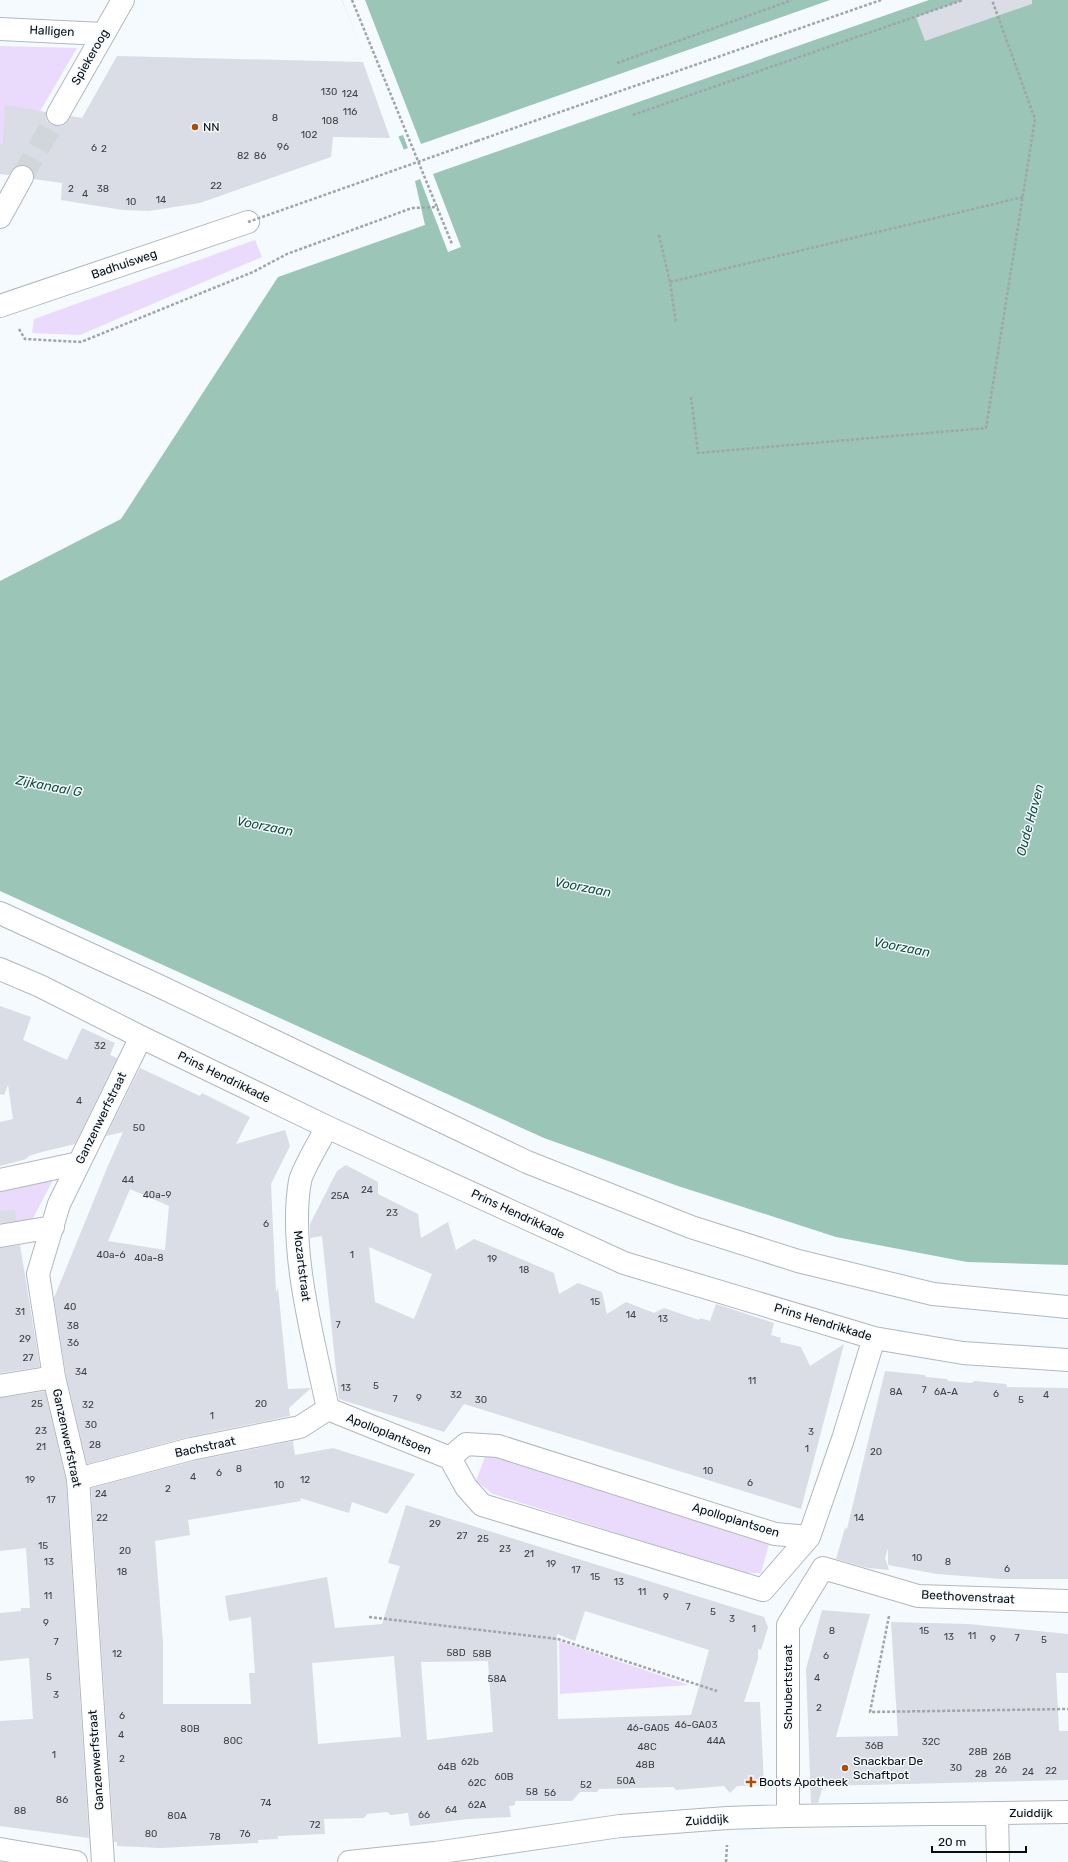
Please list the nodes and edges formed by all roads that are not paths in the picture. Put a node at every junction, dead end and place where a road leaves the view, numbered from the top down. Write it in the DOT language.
graph roads {
  1 [pos="123,0"];
  2 [pos="0,29"];
  3 [pos="103,34"];
  4 [pos="58,114"];
  5 [pos="22,177"];
  6 [pos="0,217"];
  7 [pos="248,222"];
  8 [pos="2,305"];
  9 [pos="0,913"];
  10 [pos="0,969"];
  11 [pos="141,1037"];
  12 [pos="327,1127"];
  13 [pos="79,1163"];
  14 [pos="0,1180"];
  15 [pos="53,1226"];
  16 [pos="0,1236"];
  17 [pos="1068,1307"];
  18 [pos="874,1338"];
  19 [pos="1068,1360"];
  20 [pos="54,1377"];
  21 [pos="0,1386"];
  22 [pos="328,1409"];
  23 [pos="450,1458"];
  24 [pos="78,1479"];
  25 [pos="809,1538"];
  26 [pos="823,1568"];
  27 [pos="1068,1601"];
  28 [pos="1068,1812"];
  29 [pos="998,1813"];
  30 [pos="788,1816"];
  31 [pos="0,1849"];
  32 [pos="76,1862"];
  33 [pos="103,1862"];
  34 [pos="349,1862"];
  35 [pos="998,1862"];
  1 -- 3 [label="street, Spiekeroog"];
  2 -- 3 [label="street, Halligen"];
  3 -- 4 [label="street, Spiekeroog"];
  5 -- 6 [label="street"];
  7 -- 8 [label="street, Badhuisweg"];
  9 -- 17 [label="street"];
  10 -- 11 [label="street, Prins Hendrikkade"];
  11 -- 12 [label="street, Prins Hendrikkade"];
  11 -- 13 [label="street, Ganzenwerfstraat"];
  12 -- 18 [label="street, Prins Hendrikkade"];
  12 -- 22 [label="street, Mozartstraat"];
  13 -- 14 [label="street"];
  13 -- 15 [label="street, Ganzenwerfstraat"];
  15 -- 16 [label="street"];
  15 -- 20 [label="street, Ganzenwerfstraat"];
  18 -- 19 [label="street, Prins Hendrikkade"];
  18 -- 25 [label="street"];
  20 -- 21 [label="street"];
  20 -- 24 [label="street, Ganzenwerfstraat"];
  22 -- 23 [label="street, Apolloplantsoen"];
  22 -- 24 [label="street, Bachstraat"];
  23 -- 25 [label="street, Apolloplantsoen"];
  23 -- 25 [label="street"];
  24 -- 33 [label="street, Ganzenwerfstraat"];
  26 -- 27 [label="street, Beethovenstraat"];
  26 -- 30 [label="street, Schubertstraat"];
  28 -- 29 [label="street, Zuiddijk"];
  29 -- 30 [label="street, Zuiddijk"];
  29 -- 35 [label="street"];
  30 -- 34 [label="street, Zuiddijk"];
  31 -- 32 [label="street"];
}
